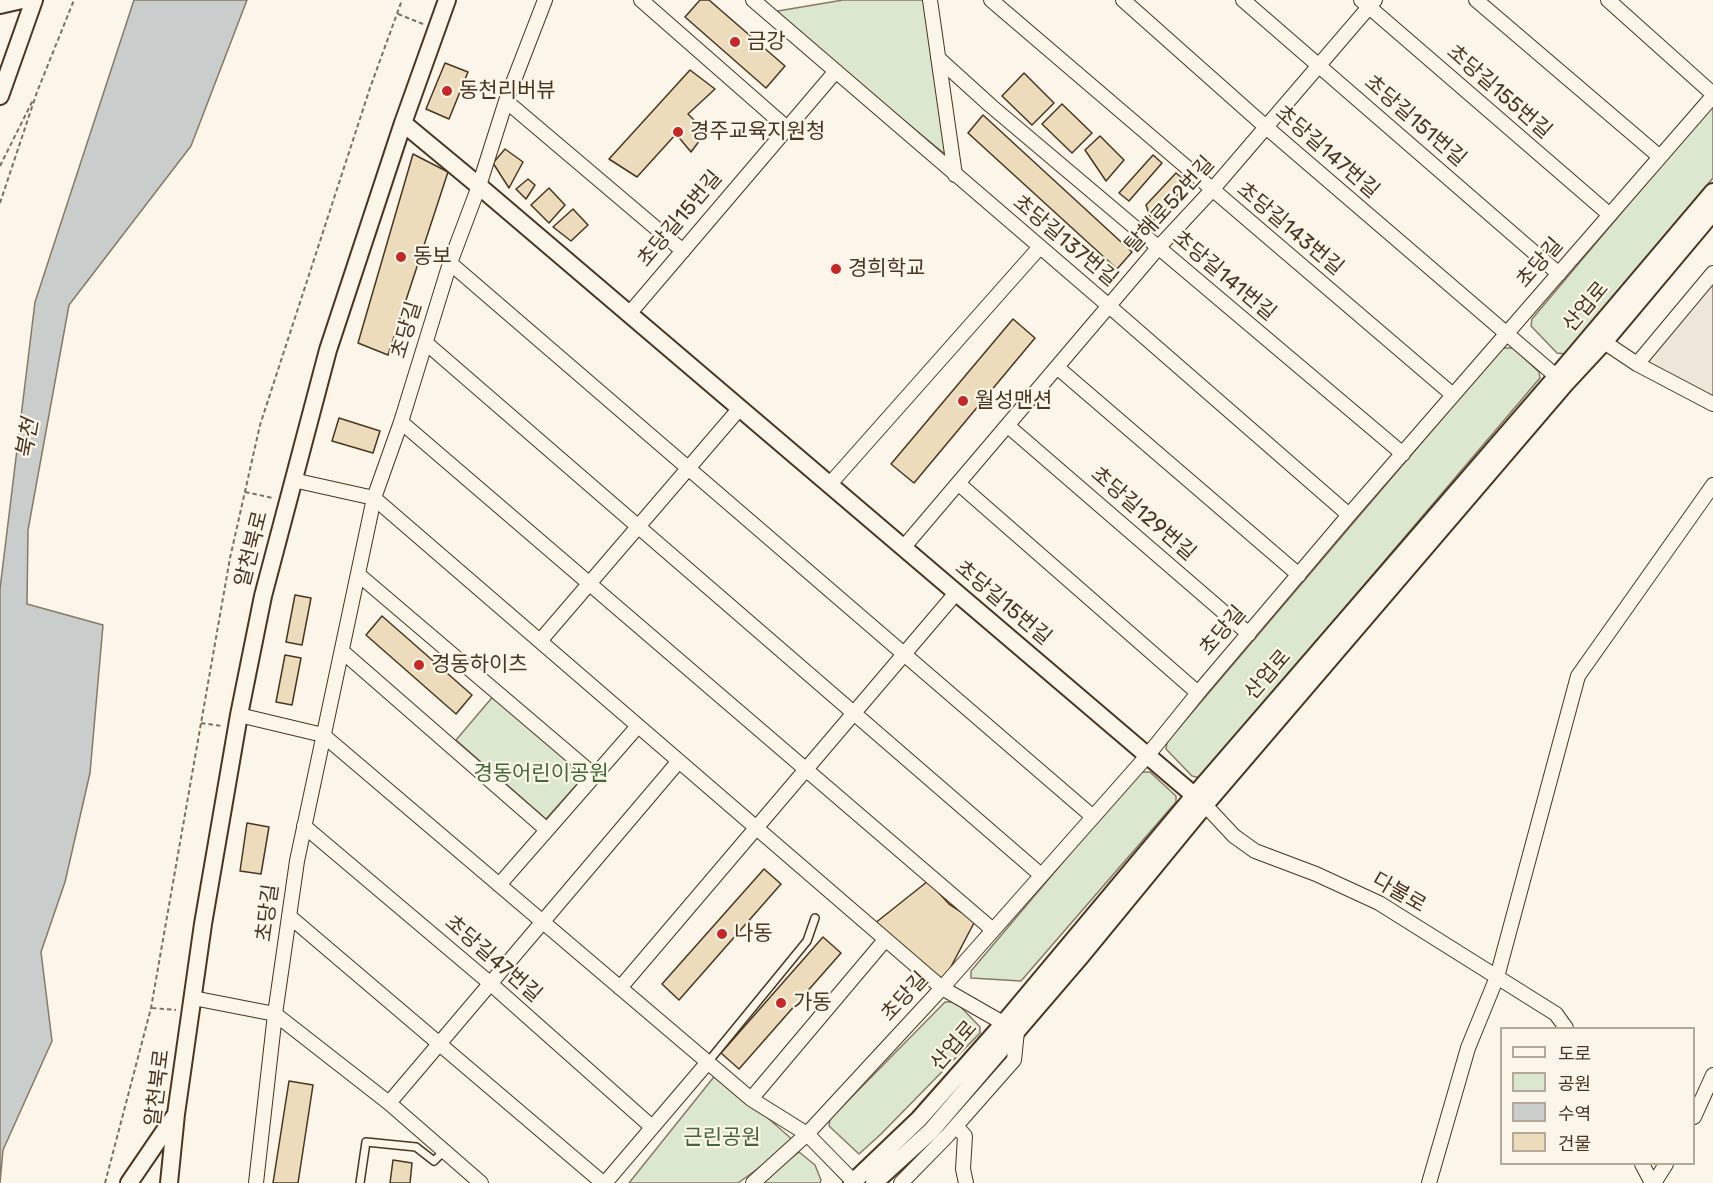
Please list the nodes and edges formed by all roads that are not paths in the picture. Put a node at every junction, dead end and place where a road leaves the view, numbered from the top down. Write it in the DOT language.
graph roads {
  1 [pos="22,0"];
  2 [pos="34,0"];
  3 [pos="447,0"];
  4 [pos="545,0"];
  5 [pos="640,0"];
  6 [pos="753,0"];
  7 [pos="930,0"];
  8 [pos="991,0"];
  9 [pos="1123,0"];
  10 [pos="1243,0"];
  11 [pos="1476,0"];
  12 [pos="1608,0"];
  13 [pos="1368,2"];
  14 [pos="0,5"];
  15 [pos="938,58"];
  16 [pos="1319,66"];
  17 [pos="836,72"];
  18 [pos="1713,95"];
  19 [pos="0,96"];
  20 [pos="506,101"];
  21 [pos="403,123"];
  22 [pos="1266,127"];
  23 [pos="787,128"];
  24 [pos="1660,157"];
  25 [pos="955,175"];
  26 [pos="479,186"];
  27 [pos="1212,190"];
  28 [pos="1713,192"];
  29 [pos="1713,212"];
  30 [pos="1611,215"];
  31 [pos="1039,248"];
  32 [pos="1158,248"];
  33 [pos="683,251"];
  34 [pos="450,263"];
  35 [pos="1713,273"];
  36 [pos="1559,274"];
  37 [pos="1109,306"];
  38 [pos="629,314"];
  39 [pos="1506,334"];
  40 [pos="1604,342"];
  41 [pos="426,343"];
  42 [pos="1637,363"];
  43 [pos="1058,368"];
  44 [pos="1561,380"];
  45 [pos="1453,395"];
  46 [pos="1713,404"];
  47 [pos="740,408"];
  48 [pos="401,422"];
  49 [pos="1008,426"];
  50 [pos="1403,454"];
  51 [pos="689,469"];
  52 [pos="293,480"];
  53 [pos="959,483"];
  54 [pos="829,485"];
  55 [pos="1713,485"];
  56 [pos="374,498"];
  57 [pos="1349,515"];
  58 [pos="638,526"];
  59 [pos="903,548"];
  60 [pos="359,575"];
  61 [pos="1299,575"];
  62 [pos="589,584"];
  63 [pos="956,593"];
  64 [pos="1249,634"];
  65 [pos="540,641"];
  66 [pos="343,652"];
  67 [pos="904,654"];
  68 [pos="1198,693"];
  69 [pos="854,713"];
  70 [pos="238,722"];
  71 [pos="638,726"];
  72 [pos="323,735"];
  73 [pos="1147,756"];
  74 [pos="679,761"];
  75 [pos="806,770"];
  76 [pos="594,775"];
  77 [pos="1199,800"];
  78 [pos="1092,816"];
  79 [pos="304,826"];
  80 [pos="756,828"];
  81 [pos="547,830"];
  82 [pos="1041,875"];
  83 [pos="500,885"];
  84 [pos="289,916"];
  85 [pos="815,918"];
  86 [pos="543,922"];
  87 [pos="993,930"];
  88 [pos="885,940"];
  89 [pos="1497,977"];
  90 [pos="491,984"];
  91 [pos="620,988"];
  92 [pos="942,988"];
  93 [pos="192,1005"];
  94 [pos="275,1014"];
  95 [pos="1010,1027"];
  96 [pos="1565,1027"];
  97 [pos="440,1045"];
  98 [pos="708,1062"];
  99 [pos="1713,1075"];
  100 [pos="751,1099"];
  101 [pos="390,1103"];
  102 [pos="176,1114"];
  103 [pos="1695,1116"];
  104 [pos="956,1126"];
  105 [pos="652,1127"];
  106 [pos="807,1134"];
  107 [pos="444,1151"];
  108 [pos="1643,1165"];
  109 [pos="1665,1165"];
  110 [pos="129,1183"];
  111 [pos="169,1183"];
  112 [pos="256,1183"];
  113 [pos="360,1183"];
  114 [pos="481,1183"];
  115 [pos="604,1183"];
  116 [pos="753,1183"];
  117 [pos="854,1183"];
  118 [pos="874,1183"];
  119 [pos="901,1183"];
  120 [pos="966,1183"];
  121 [pos="1429,1183"];
  122 [pos="1653,1183"];
  1 -- 14 [label="street"];
  2 -- 19 [label="street"];
  3 -- 21 [label="street, 알천북로"];
  4 -- 20 [label="street, 초당길"];
  5 -- 23 [label="street"];
  6 -- 17 [label="street, 초당길137번길"];
  7 -- 15 [label="street"];
  8 -- 27 [label="street, 초당길143번길"];
  9 -- 22 [label="street, 초당길147번길"];
  10 -- 16 [label="street, 초당길151번길"];
  11 -- 24 [label="street"];
  12 -- 18 [label="street"];
  13 -- 16 [label="street, 탈해로52번길"];
  13 -- 30 [label="street, 초당길155번길"];
  15 -- 25 [label="street"];
  15 -- 32 [label="street, 초당길141번길"];
  16 -- 22 [label="street, 탈해로52번길"];
  16 -- 36 [label="street, 초당길151번길"];
  17 -- 23 [label="street, 초당길15번길"];
  17 -- 25 [label="street, 초당길137번길"];
  18 -- 24 [label="street, 초당길"];
  20 -- 26 [label="street, 초당길"];
  20 -- 33 [label="street"];
  21 -- 26 [label="street"];
  21 -- 52 [label="street, 알천북로"];
  22 -- 27 [label="street, 탈해로52번길"];
  22 -- 39 [label="street, 초당길147번길"];
  23 -- 33 [label="street, 초당길15번길"];
  24 -- 30 [label="street, 초당길"];
  25 -- 31 [label="street, 초당길137번길"];
  26 -- 34 [label="street, 초당길"];
  26 -- 38 [label="street, 초당길15번길"];
  27 -- 32 [label="street, 탈해로52번길"];
  27 -- 45 [label="street, 초당길143번길"];
  28 -- 44 [label="street, 산업로"];
  29 -- 40 [label="street, 산업로"];
  30 -- 36 [label="street, 초당길"];
  31 -- 37 [label="street, 초당길137번길"];
  31 -- 54 [label="street"];
  32 -- 37 [label="street, 탈해로52번길"];
  32 -- 50 [label="street, 초당길141번길"];
  33 -- 38 [label="street, 초당길15번길"];
  34 -- 41 [label="street, 초당길"];
  34 -- 51 [label="street"];
  35 -- 42 [label="street"];
  36 -- 39 [label="street, 초당길"];
  37 -- 43 [label="street, 탈해로52번길"];
  37 -- 57 [label="street, 초당길137번길"];
  38 -- 47 [label="street, 초당길15번길"];
  39 -- 44 [label="street, 초당길147번길"];
  39 -- 45 [label="street, 초당길"];
  40 -- 42 [label="street"];
  40 -- 44 [label="street, 산업로"];
  41 -- 48 [label="street, 초당길"];
  41 -- 58 [label="street"];
  42 -- 46 [label="street"];
  43 -- 49 [label="street, 탈해로52번길"];
  43 -- 61 [label="street"];
  44 -- 77 [label="street, 산업로"];
  45 -- 50 [label="street, 초당길"];
  47 -- 51 [label="street"];
  47 -- 54 [label="street, 초당길15번길"];
  48 -- 56 [label="street, 초당길"];
  48 -- 62 [label="street"];
  49 -- 53 [label="street, 탈해로52번길"];
  49 -- 64 [label="street, 초당길129번길"];
  50 -- 57 [label="street, 초당길"];
  51 -- 58 [label="street"];
  51 -- 67 [label="street"];
  52 -- 56 [label="street"];
  52 -- 70 [label="street, 알천북로"];
  53 -- 59 [label="street, 탈해로52번길"];
  53 -- 68 [label="street"];
  54 -- 59 [label="street, 초당길15번길"];
  55 -- 89 [label="street"];
  56 -- 60 [label="street, 초당길"];
  56 -- 65 [label="street"];
  57 -- 61 [label="street, 초당길"];
  58 -- 62 [label="street"];
  58 -- 69 [label="street"];
  59 -- 63 [label="street, 초당길15번길"];
  60 -- 66 [label="street, 초당길"];
  60 -- 76 [label="street"];
  61 -- 64 [label="street, 초당길"];
  62 -- 65 [label="street"];
  62 -- 75 [label="street"];
  63 -- 67 [label="street"];
  63 -- 73 [label="street, 초당길15번길"];
  64 -- 68 [label="street, 초당길"];
  65 -- 71 [label="street"];
  66 -- 72 [label="street, 초당길"];
  66 -- 81 [label="street"];
  67 -- 69 [label="street"];
  67 -- 78 [label="street"];
  68 -- 73 [label="street, 초당길"];
  69 -- 75 [label="street"];
  69 -- 82 [label="street"];
  70 -- 72 [label="street"];
  70 -- 93 [label="street, 알천북로"];
  71 -- 74 [label="street"];
  71 -- 76 [label="street"];
  72 -- 79 [label="street, 초당길"];
  72 -- 83 [label="street"];
  73 -- 77 [label="street, 초당길15번길"];
  73 -- 78 [label="street, 초당길"];
  74 -- 80 [label="street"];
  74 -- 86 [label="street"];
  75 -- 80 [label="street"];
  75 -- 87 [label="street"];
  76 -- 81 [label="street"];
  77 -- 89 [label="street, 다불로"];
  77 -- 95 [label="street, 산업로"];
  78 -- 82 [label="street, 초당길"];
  79 -- 84 [label="street, 초당길"];
  79 -- 90 [label="street, 초당길47번길"];
  80 -- 88 [label="street"];
  80 -- 91 [label="street"];
  81 -- 83 [label="street"];
  82 -- 87 [label="street, 초당길"];
  83 -- 86 [label="street"];
  84 -- 94 [label="street, 초당길"];
  84 -- 97 [label="street"];
  85 -- 98 [label="lane"];
  86 -- 90 [label="street"];
  86 -- 91 [label="street"];
  87 -- 92 [label="street, 초당길"];
  88 -- 92 [label="street"];
  88 -- 100 [label="street"];
  89 -- 96 [label="street, 다불로"];
  89 -- 121 [label="street"];
  90 -- 97 [label="street"];
  90 -- 105 [label="street, 초당길47번길"];
  91 -- 98 [label="street"];
  92 -- 95 [label="street"];
  92 -- 106 [label="street, 초당길"];
  93 -- 94 [label="street"];
  93 -- 102 [label="street, 알천북로"];
  94 -- 101 [label="street"];
  94 -- 112 [label="street, 초당길"];
  95 -- 104 [label="street"];
  95 -- 117 [label="street, 산업로"];
  95 -- 118 [label="street, 산업로"];
  97 -- 101 [label="street"];
  97 -- 115 [label="street"];
  98 -- 100 [label="street"];
  98 -- 105 [label="street"];
  99 -- 103 [label="street"];
  100 -- 106 [label="street"];
  101 -- 107 [label="street"];
  102 -- 110 [label="street"];
  102 -- 111 [label="street, 알천북로"];
  104 -- 119 [label="street"];
  104 -- 120 [label="street"];
  105 -- 115 [label="street"];
  106 -- 116 [label="street, 초당길"];
  106 -- 117 [label="street"];
  107 -- 113 [label="lane"];
  107 -- 114 [label="street"];
  108 -- 122 [label="street"];
  109 -- 122 [label="street"];
}
